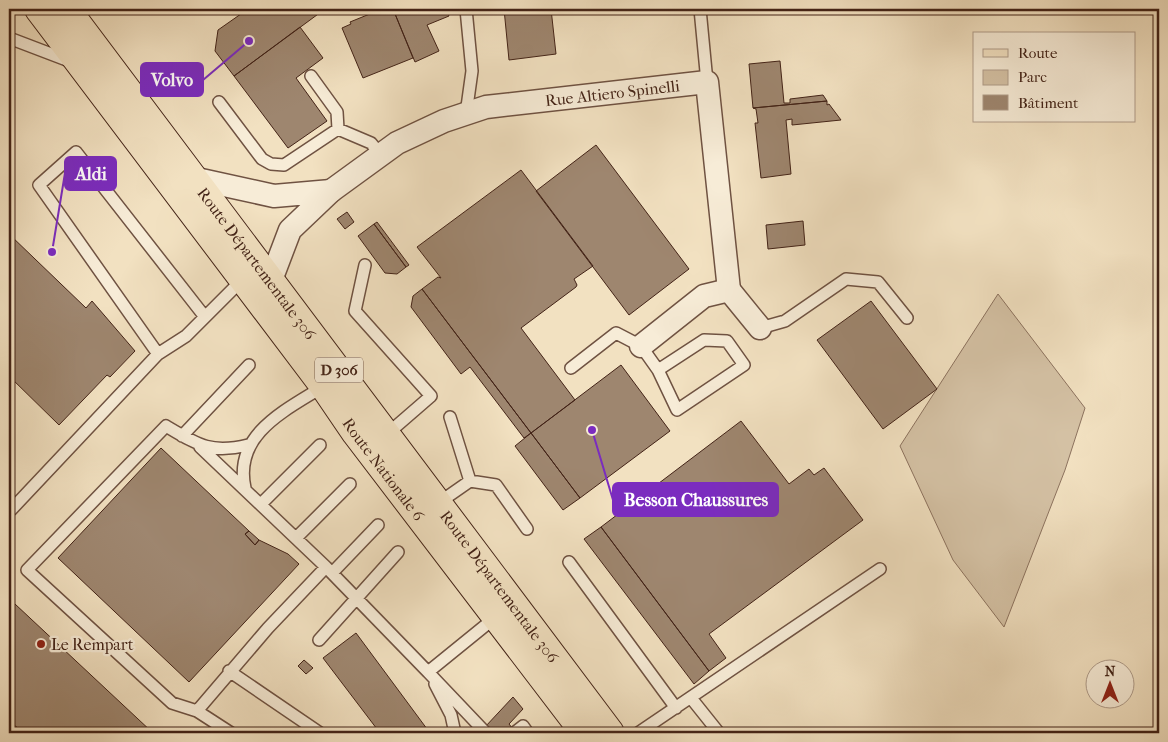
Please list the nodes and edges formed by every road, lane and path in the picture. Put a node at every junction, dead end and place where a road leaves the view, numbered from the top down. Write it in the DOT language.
graph roads {
  1 [pos="39,9"];
  2 [pos="52,9"];
  3 [pos="66,9"];
  4 [pos="466,9"];
  5 [pos="700,9"];
  6 [pos="9,38"];
  7 [pos="30,46"];
  8 [pos="9,47"];
  9 [pos="91,61"];
  10 [pos="311,76"];
  11 [pos="707,82"];
  12 [pos="219,102"];
  13 [pos="466,114"];
  14 [pos="338,128"];
  15 [pos="381,156"];
  16 [pos="192,178"];
  17 [pos="331,191"];
  18 [pos="365,265"];
  19 [pos="242,280"];
  20 [pos="271,280"];
  21 [pos="729,290"];
  22 [pos="205,317"];
  23 [pos="907,318"];
  24 [pos="760,328"];
  25 [pos="640,346"];
  26 [pos="158,354"];
  27 [pos="249,365"];
  28 [pos="571,368"];
  29 [pos="658,370"];
  30 [pos="333,380"];
  31 [pos="450,417"];
  32 [pos="386,435"];
  33 [pos="182,436"];
  34 [pos="248,445"];
  35 [pos="320,445"];
  36 [pos="198,446"];
  37 [pos="470,481"];
  38 [pos="350,484"];
  39 [pos="245,488"];
  40 [pos="261,504"];
  41 [pos="427,507"];
  42 [pos="9,509"];
  43 [pos="378,525"];
  44 [pos="527,529"];
  45 [pos="296,538"];
  46 [pos="398,552"];
  47 [pos="569,562"];
  48 [pos="880,569"];
  49 [pos="329,570"];
  50 [pos="355,598"];
  51 [pos="496,616"];
  52 [pos="319,640"];
  53 [pos="528,659"];
  54 [pos="229,671"];
  55 [pos="428,672"];
  56 [pos="691,698"];
  57 [pos="676,708"];
  58 [pos="197,711"];
  59 [pos="231,733"];
  60 [pos="320,733"];
  61 [pos="455,733"];
  62 [pos="486,733"];
  63 [pos="514,733"];
  64 [pos="528,733"];
  65 [pos="585,733"];
  66 [pos="610,733"];
  67 [pos="638,733"];
  68 [pos="719,733"];
  1 -- 9 [label="main road, Route Départementale 306 / D 306"];
  2 -- 9 [label="main road"];
  3 -- 9 [label="main road, Route Départementale 306 / D 306"];
  4 -- 13 [label="lane"];
  5 -- 11 [label="lane"];
  6 -- 7 [label="lane"];
  7 -- 8 [label="lane"];
  7 -- 9 [label="lane"];
  9 -- 16 [label="main road, Route Départementale 306 / D 306"];
  9 -- 19 [label="main road, Route Départementale 306 / D 306"];
  10 -- 14 [label="lane"];
  11 -- 13 [label="street, Rue Altiero Spinelli"];
  11 -- 21 [label="street"];
  12 -- 14 [label="lane"];
  13 -- 15 [label="street, Rue Altiero Spinelli"];
  14 -- 15 [label="lane"];
  15 -- 17 [label="street, Rue Altiero Spinelli"];
  16 -- 17 [label="street, Rue Altiero Spinelli"];
  16 -- 20 [label="main road, Route Départementale 306 / D 306"];
  17 -- 20 [label="street, Rue Altiero Spinelli"];
  18 -- 32 [label="lane"];
  19 -- 22 [label="lane"];
  19 -- 30 [label="main road, Route Nationale 6 / D 306"];
  20 -- 30 [label="main road, Route Départementale 306 / D 306"];
  21 -- 24 [label="street"];
  21 -- 25 [label="street"];
  22 -- 26 [label="lane"];
  22 -- 26 [label="lane"];
  23 -- 24 [label="lane"];
  25 -- 28 [label="lane"];
  25 -- 29 [label="lane"];
  26 -- 42 [label="lane"];
  27 -- 33 [label="lane"];
  29 -- 29 [label="lane"];
  30 -- 32 [label="main road, Route Départementale 306 / D 306"];
  30 -- 34 [label="lane"];
  30 -- 41 [label="main road, Route Nationale 6 / D 306"];
  31 -- 37 [label="lane"];
  32 -- 41 [label="main road, Route Départementale 306 / D 306"];
  33 -- 36 [label="lane"];
  33 -- 58 [label="lane"];
  34 -- 36 [label="lane"];
  34 -- 39 [label="lane"];
  35 -- 40 [label="lane"];
  36 -- 39 [label="lane"];
  37 -- 41 [label="lane"];
  37 -- 44 [label="lane"];
  38 -- 45 [label="lane"];
  39 -- 40 [label="lane"];
  40 -- 45 [label="lane"];
  41 -- 51 [label="main road, Route Nationale 6 / D 306"];
  41 -- 66 [label="main road, Route Départementale 306 / D 306"];
  43 -- 49 [label="lane"];
  45 -- 49 [label="lane"];
  46 -- 50 [label="lane"];
  47 -- 57 [label="lane"];
  48 -- 56 [label="lane"];
  49 -- 50 [label="lane"];
  49 -- 54 [label="lane"];
  50 -- 52 [label="lane"];
  50 -- 55 [label="lane"];
  51 -- 53 [label="main road, Route Nationale 6 / D 306"];
  51 -- 55 [label="lane"];
  53 -- 65 [label="main road, Route Départementale 306 / D 306"];
  54 -- 58 [label="lane"];
  54 -- 60 [label="lane"];
  55 -- 61 [label="lane"];
  55 -- 62 [label="lane"];
  56 -- 57 [label="lane"];
  56 -- 68 [label="lane"];
  57 -- 67 [label="lane"];
  58 -- 59 [label="lane"];
  63 -- 64 [label="lane"];
}
